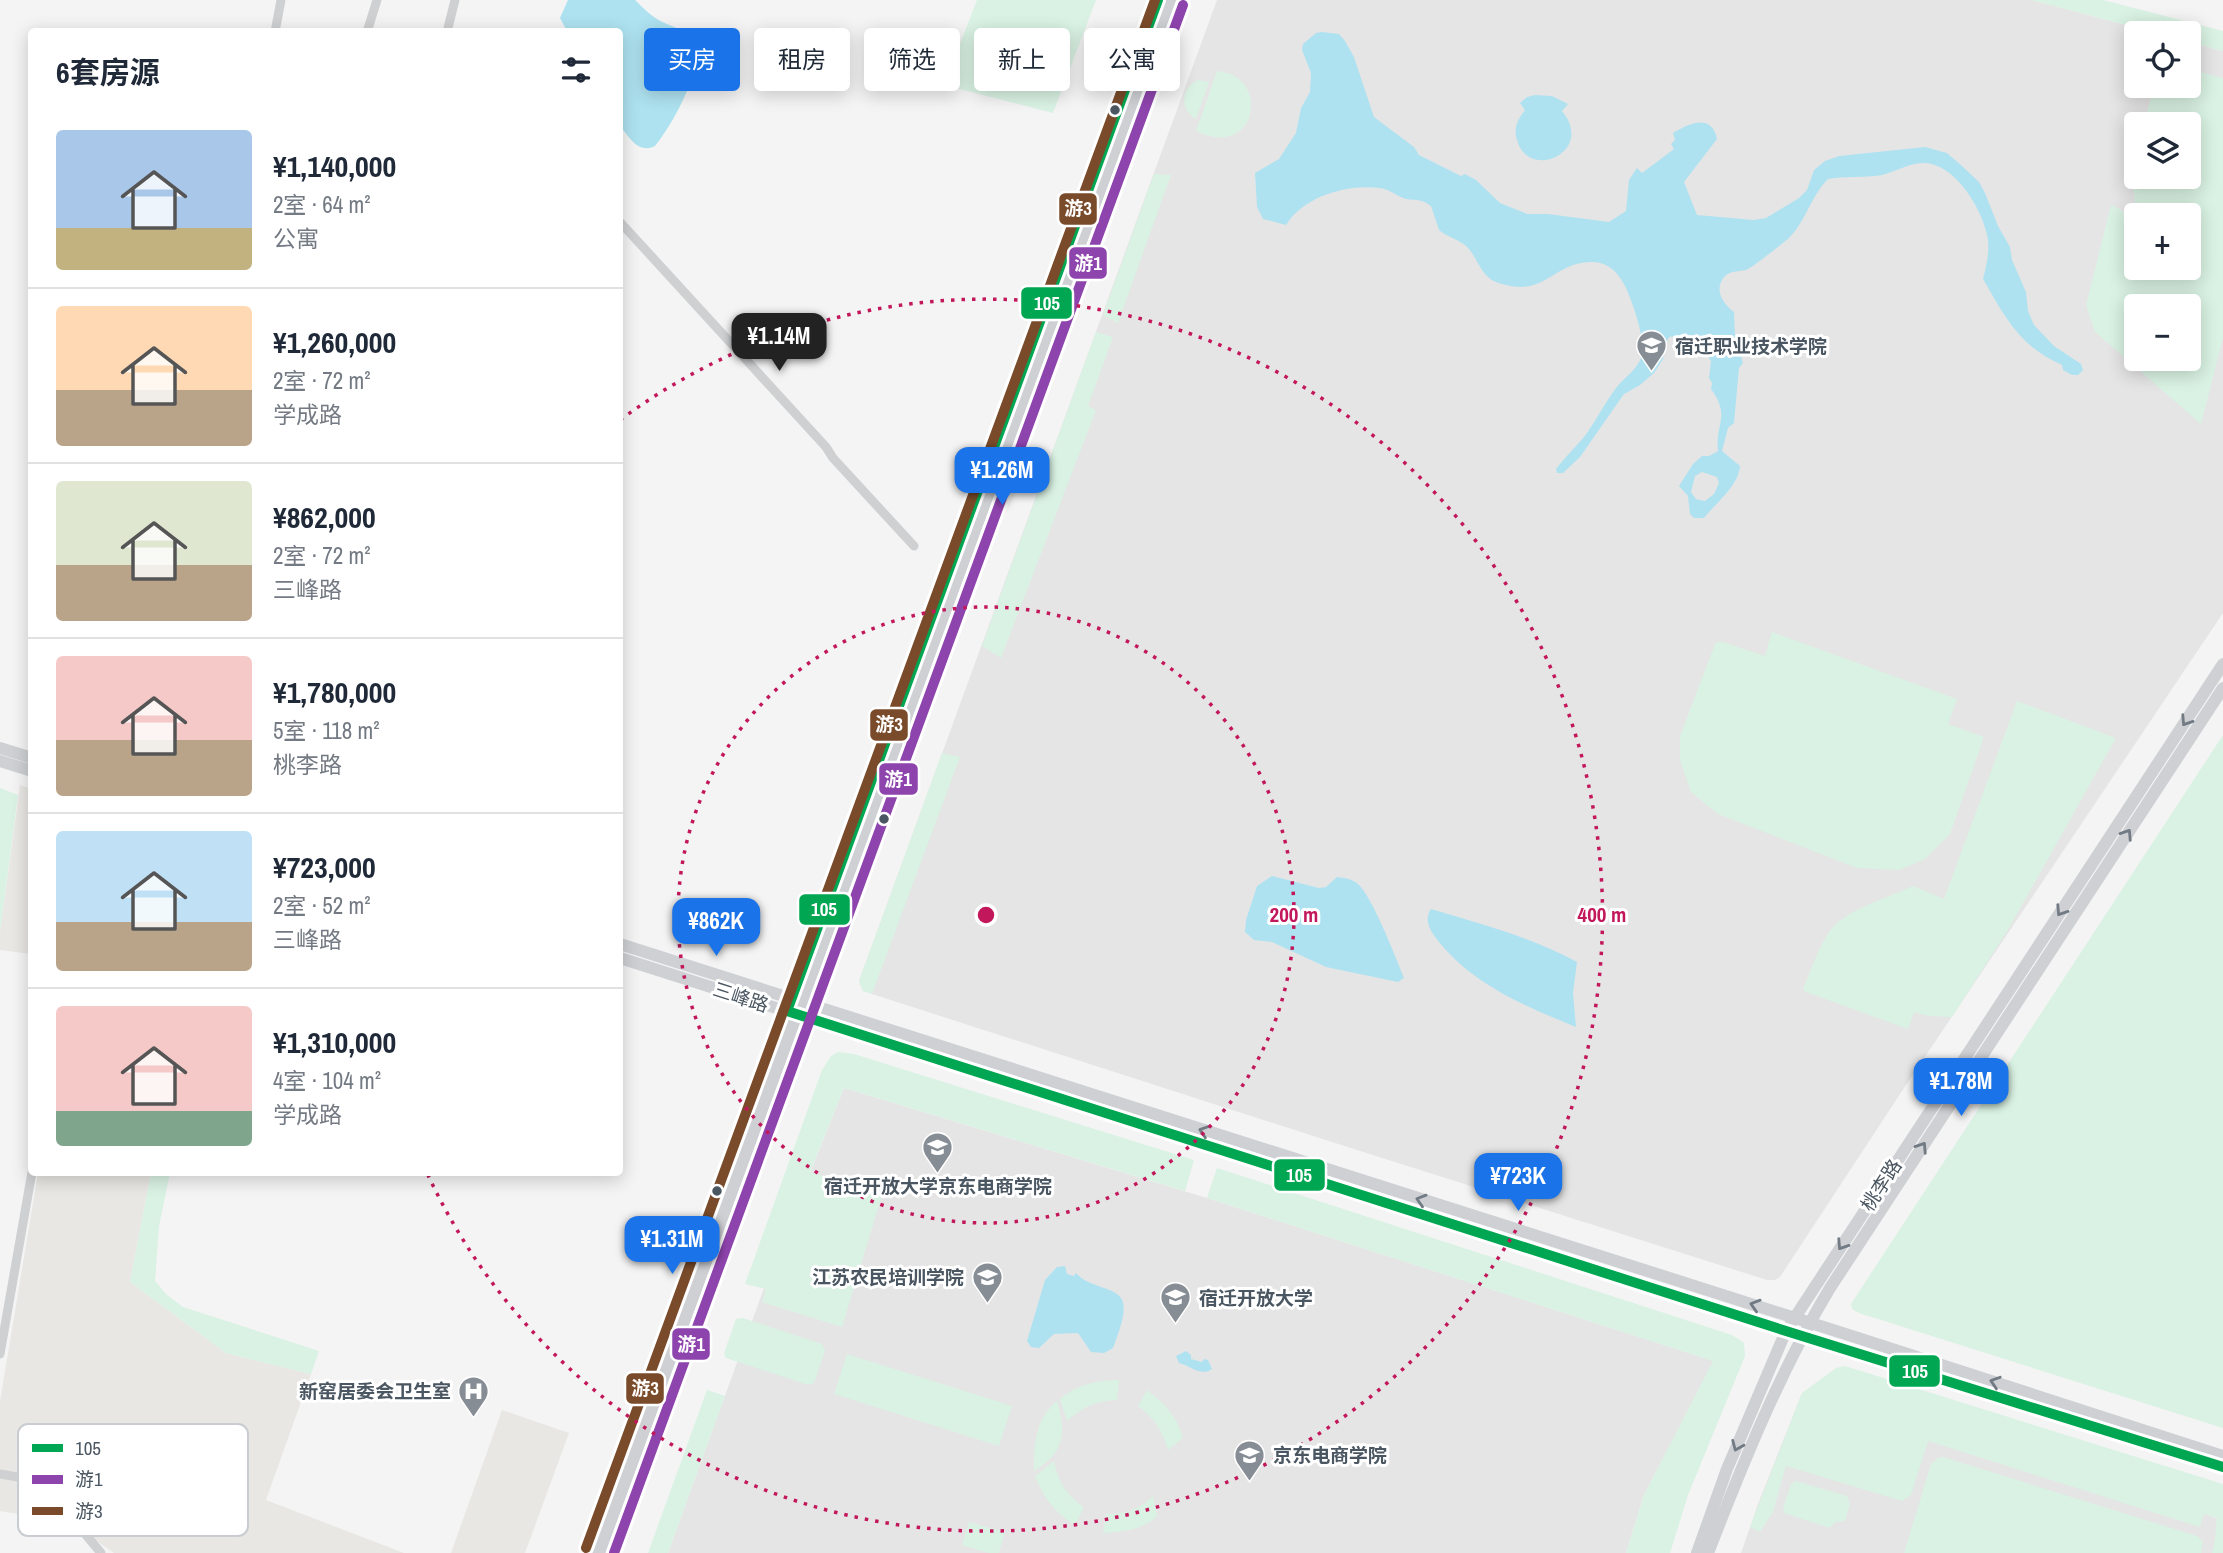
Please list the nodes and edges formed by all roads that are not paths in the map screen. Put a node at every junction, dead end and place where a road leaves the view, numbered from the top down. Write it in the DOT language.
graph roads {
  1 [pos="281,0"];
  2 [pos="377,0"];
  3 [pos="455,0"];
  4 [pos="1158,0"];
  5 [pos="1170,0"];
  6 [pos="276,28"];
  7 [pos="368,28"];
  8 [pos="448,28"];
  9 [pos="623,225"];
  10 [pos="914,547"];
  11 [pos="2223,664"];
  12 [pos="2223,688"];
  13 [pos="0,748"];
  14 [pos="28,757"];
  15 [pos="0,761"];
  16 [pos="28,770"];
  17 [pos="623,945"];
  18 [pos="623,959"];
  19 [pos="795,1007"];
  20 [pos="31,1176"];
  21 [pos="1794,1318"];
  22 [pos="1810,1322"];
  23 [pos="1786,1331"];
  24 [pos="1801,1336"];
  25 [pos="0,1354"];
  26 [pos="2223,1456"];
  27 [pos="2223,1467"];
  28 [pos="0,1475"];
  29 [pos="18,1478"];
  30 [pos="87,1536"];
  31 [pos="101,1553"];
  32 [pos="588,1553"];
  33 [pos="599,1553"];
  34 [pos="1697,1553"];
  35 [pos="1708,1553"];
  1 -- 6 [label="street"];
  2 -- 7 [label="street"];
  3 -- 8 [label="street"];
  4 -- 19 [label="main road"];
  5 -- 19 [label="main road"];
  9 -- 10 [label="street"];
  11 -- 21 [label="main road, 桃李路, one-way"];
  22 -- 12 [label="main road, 桃李路, one-way"];
  13 -- 14 [label="main road"];
  15 -- 16 [label="main road"];
  17 -- 19 [label="main road, 三峰路"];
  18 -- 19 [label="main road, 三峰路"];
  21 -- 19 [label="main road, 三峰路, one-way"];
  19 -- 23 [label="main road, 三峰路"];
  19 -- 32 [label="main road"];
  19 -- 33 [label="main road"];
  20 -- 25 [label="street"];
  21 -- 22 [label="main road, 三峰路"];
  21 -- 23 [label="main road, 桃李路"];
  22 -- 24 [label="main road, 桃李路"];
  26 -- 22 [label="main road, 三峰路, one-way"];
  23 -- 24 [label="main road, 三峰路"];
  23 -- 34 [label="main road, 桃李路, one-way"];
  24 -- 27 [label="main road, 三峰路"];
  24 -- 35 [label="main road, 桃李路"];
  28 -- 29 [label="street"];
  30 -- 31 [label="street"];
}
